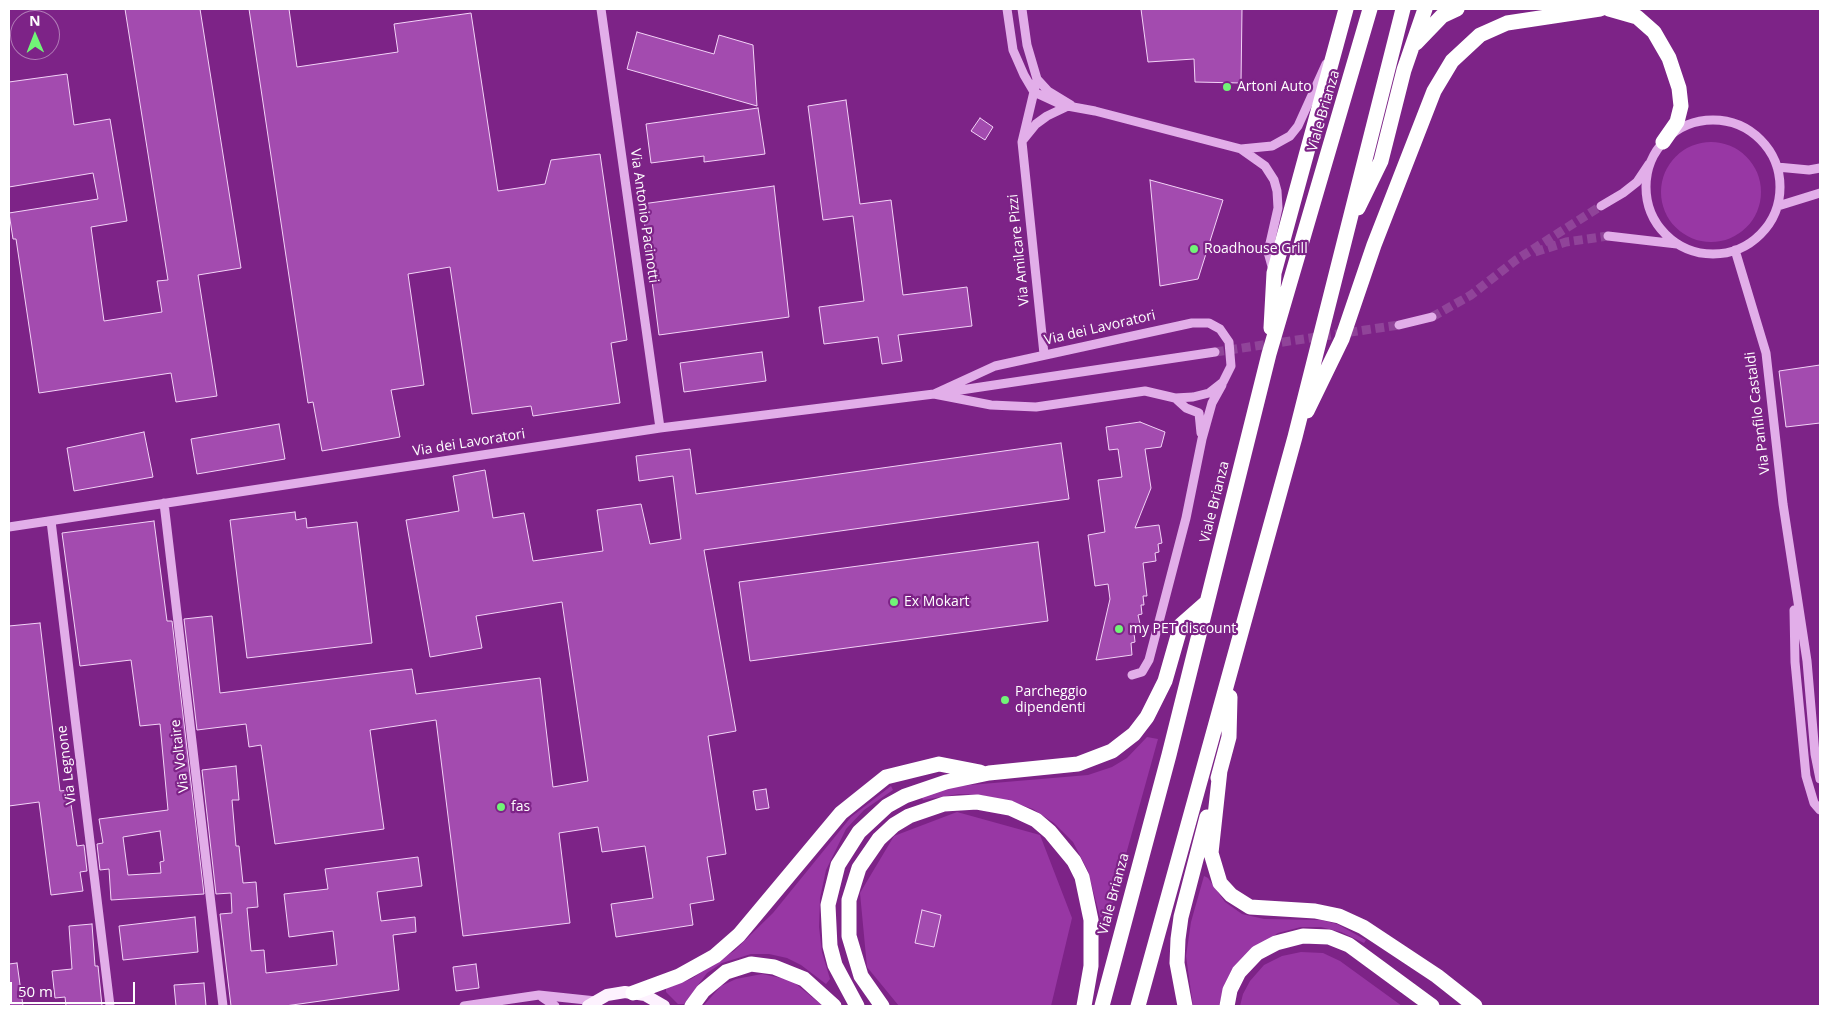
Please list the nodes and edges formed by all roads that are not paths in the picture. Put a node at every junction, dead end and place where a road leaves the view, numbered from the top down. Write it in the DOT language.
graph roads {
  1 [pos="601,9"];
  2 [pos="1007,9"];
  3 [pos="1022,9"];
  4 [pos="1346,9"];
  5 [pos="1370,9"];
  6 [pos="1403,9"];
  7 [pos="1425,9"];
  8 [pos="1456,9"];
  9 [pos="1600,9"];
  10 [pos="1610,9"];
  11 [pos="1413,46"];
  12 [pos="1334,52"];
  13 [pos="1037,79"];
  14 [pos="1034,92"];
  15 [pos="1071,105"];
  16 [pos="1022,142"];
  17 [pos="1663,142"];
  18 [pos="1241,150"];
  19 [pos="1651,162"];
  20 [pos="1777,167"];
  21 [pos="1820,168"];
  22 [pos="1820,193"];
  23 [pos="1601,206"];
  24 [pos="1778,206"];
  25 [pos="1608,236"];
  26 [pos="1343,240"];
  27 [pos="1680,244"];
  28 [pos="1735,250"];
  29 [pos="1274,273"];
  30 [pos="1432,317"];
  31 [pos="1399,325"];
  32 [pos="1215,352"];
  33 [pos="1044,354"];
  34 [pos="1269,354"];
  35 [pos="1223,382"];
  36 [pos="934,394"];
  37 [pos="1174,398"];
  38 [pos="660,428"];
  39 [pos="1295,437"];
  40 [pos="1202,440"];
  41 [pos="164,503"];
  42 [pos="51,521"];
  43 [pos="9,527"];
  44 [pos="1793,577"];
  45 [pos="1206,603"];
  46 [pos="1132,675"];
  47 [pos="1230,677"];
  48 [pos="1220,770"];
  49 [pos="989,773"];
  50 [pos="1820,779"];
  51 [pos="1820,810"];
  52 [pos="633,992"];
  53 [pos="539,995"];
  54 [pos="592,1003"];
  55 [pos="110,1006"];
  56 [pos="223,1006"];
  57 [pos="464,1006"];
  58 [pos="555,1006"];
  59 [pos="664,1006"];
  60 [pos="692,1006"];
  61 [pos="834,1006"];
  62 [pos="857,1006"];
  63 [pos="882,1006"];
  64 [pos="1084,1006"];
  65 [pos="1102,1006"];
  66 [pos="1138,1006"];
  67 [pos="1185,1006"];
  68 [pos="1226,1006"];
  69 [pos="1432,1006"];
  70 [pos="1475,1006"];
  1 -- 38 [label="street, Via Antonio Pacinotti"];
  2 -- 14 [label="street"];
  3 -- 13 [label="street, Via Amilcare Pizzi"];
  4 -- 12 [label="highway"];
  5 -- 34 [label="highway, Viale Brianza"];
  6 -- 26 [label="highway"];
  7 -- 11 [label="highway"];
  8 -- 11 [label="highway"];
  9 -- 39 [label="highway"];
  10 -- 17 [label="highway"];
  11 -- 26 [label="highway"];
  12 -- 18 [label="street"];
  12 -- 29 [label="highway"];
  13 -- 14 [label="street, Via Amilcare Pizzi"];
  13 -- 15 [label="street"];
  14 -- 15 [label="street"];
  14 -- 16 [label="street, Via Amilcare Pizzi"];
  15 -- 16 [label="street"];
  15 -- 18 [label="street"];
  16 -- 33 [label="street, Via Amilcare Pizzi"];
  17 -- 19 [label="street"];
  17 -- 20 [label="street"];
  18 -- 29 [label="street"];
  19 -- 23 [label="street"];
  19 -- 27 [label="street"];
  20 -- 21 [label="street"];
  20 -- 24 [label="street"];
  22 -- 24 [label="street"];
  24 -- 28 [label="street"];
  25 -- 27 [label="street"];
  26 -- 39 [label="highway"];
  27 -- 28 [label="street"];
  28 -- 44 [label="street, Via Panfilo Castaldi"];
  29 -- 34 [label="highway"];
  30 -- 31 [label="street"];
  32 -- 36 [label="street, Via dei Lavoratori"];
  33 -- 35 [label="street, Via dei Lavoratori"];
  33 -- 36 [label="street, Via dei Lavoratori"];
  34 -- 45 [label="highway, Viale Brianza"];
  35 -- 37 [label="street, Via dei Lavoratori"];
  35 -- 40 [label="street, Via dei Lavoratori"];
  36 -- 37 [label="street, Via dei Lavoratori"];
  36 -- 38 [label="street, Via dei Lavoratori"];
  37 -- 40 [label="street, Via dei Lavoratori"];
  38 -- 41 [label="street, Via dei Lavoratori"];
  39 -- 47 [label="highway"];
  40 -- 46 [label="street, Via dei Lavoratori"];
  41 -- 42 [label="street, Via dei Lavoratori"];
  41 -- 56 [label="street, Via Voltaire"];
  42 -- 43 [label="street, Via dei Lavoratori"];
  42 -- 55 [label="street, Via Legnone"];
  44 -- 50 [label="street, Via Panfilo Castaldi"];
  44 -- 51 [label="street, Via Panfilo Castaldi"];
  45 -- 49 [label="highway"];
  45 -- 65 [label="highway, Viale Brianza"];
  47 -- 48 [label="highway"];
  47 -- 66 [label="highway"];
  48 -- 67 [label="highway"];
  48 -- 70 [label="highway"];
  49 -- 52 [label="highway"];
  49 -- 62 [label="highway"];
  52 -- 54 [label="main road"];
  52 -- 59 [label="main road"];
  53 -- 54 [label="street"];
  53 -- 57 [label="street"];
  53 -- 58 [label="street"];
  60 -- 61 [label="highway"];
  63 -- 64 [label="highway"];
  68 -- 69 [label="highway"];
}
